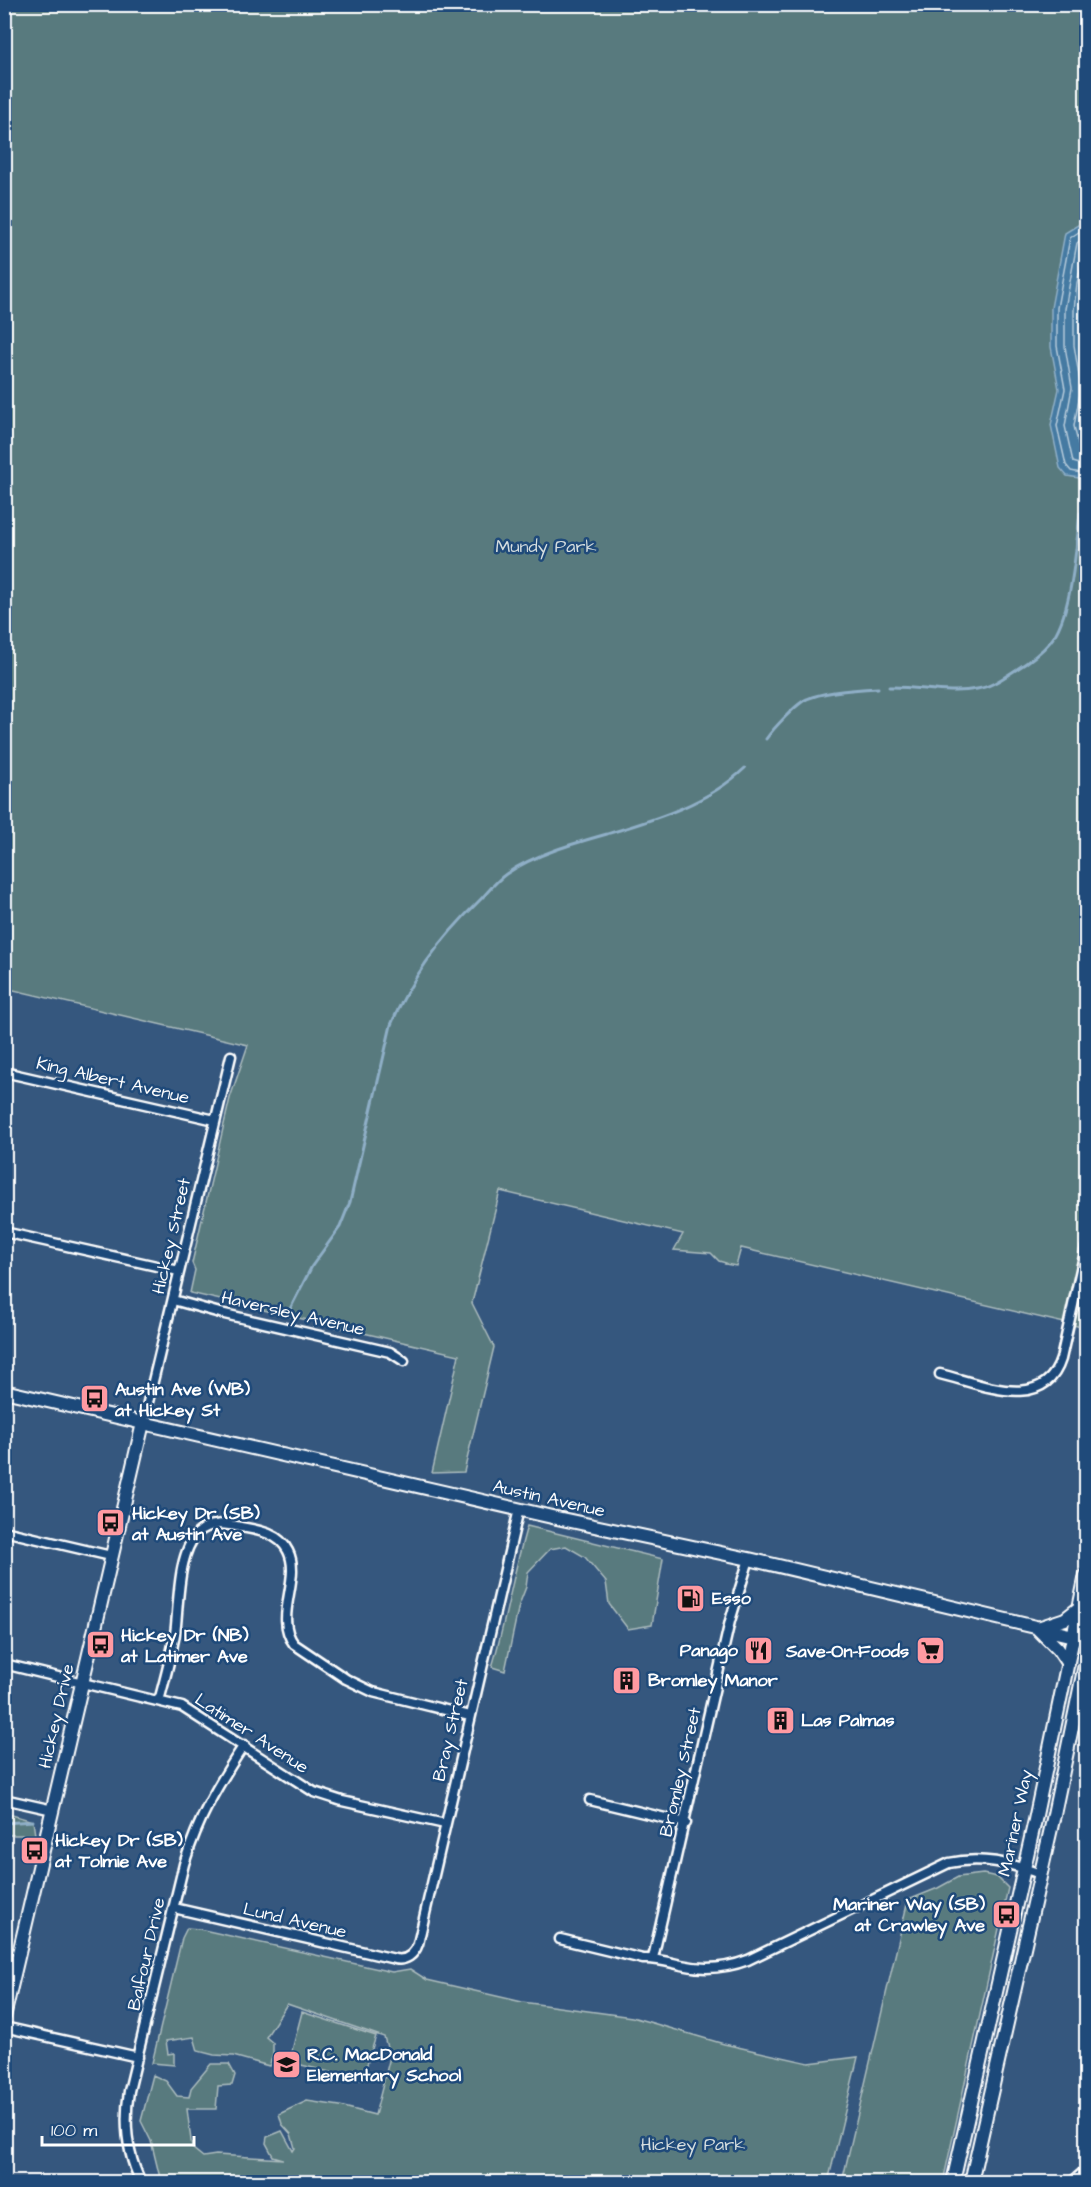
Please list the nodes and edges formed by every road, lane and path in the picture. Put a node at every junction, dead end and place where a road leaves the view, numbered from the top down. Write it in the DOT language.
graph roads {
  1 [pos="231,1056"];
  2 [pos="4,1072"];
  3 [pos="215,1120"];
  4 [pos="4,1232"];
  5 [pos="1086,1247"];
  6 [pos="179,1271"];
  7 [pos="173,1300"];
  8 [pos="404,1361"];
  9 [pos="940,1374"];
  10 [pos="4,1391"];
  11 [pos="143,1423"];
  12 [pos="519,1509"];
  13 [pos="4,1532"];
  14 [pos="111,1556"];
  15 [pos="749,1559"];
  16 [pos="1086,1575"];
  17 [pos="1079,1608"];
  18 [pos="1037,1628"];
  19 [pos="1080,1637"];
  20 [pos="1086,1660"];
  21 [pos="4,1664"];
  22 [pos="1068,1664"];
  23 [pos="82,1682"];
  24 [pos="159,1701"];
  25 [pos="470,1716"];
  26 [pos="244,1745"];
  27 [pos="4,1798"];
  28 [pos="590,1800"];
  29 [pos="53,1810"];
  30 [pos="686,1823"];
  31 [pos="445,1824"];
  32 [pos="1024,1867"];
  33 [pos="1040,1874"];
  34 [pos="174,1908"];
  35 [pos="560,1939"];
  36 [pos="410,1957"];
  37 [pos="653,1958"];
  38 [pos="4,2017"];
  39 [pos="4,2027"];
  40 [pos="138,2057"];
  41 [pos="1086,2170"];
  42 [pos="141,2182"];
  43 [pos="953,2182"];
  44 [pos="971,2182"];
  45 [pos="1072,2182"];
  1 -- 3 [label="street, Hickey Street"];
  2 -- 3 [label="street, King Albert Avenue"];
  3 -- 6 [label="street, Hickey Street"];
  4 -- 6 [label="street"];
  5 -- 9 [label="street"];
  6 -- 7 [label="street, Hickey Street"];
  7 -- 8 [label="street, Haversley Avenue"];
  7 -- 11 [label="street, Hickey Street"];
  10 -- 11 [label="main road, Austin Avenue"];
  11 -- 12 [label="main road, Austin Avenue"];
  11 -- 14 [label="main road, Hickey Drive"];
  12 -- 15 [label="main road, Austin Avenue"];
  12 -- 25 [label="street, Bray Street"];
  13 -- 14 [label="street"];
  14 -- 23 [label="main road, Hickey Drive"];
  15 -- 18 [label="main road, Austin Avenue"];
  15 -- 30 [label="street, Bromley Street"];
  16 -- 17 [label="main road, Mariner Way"];
  17 -- 18 [label="main road"];
  17 -- 19 [label="main road, Mariner Way"];
  18 -- 19 [label="main road, Austin Avenue"];
  18 -- 22 [label="main road"];
  19 -- 22 [label="main road, Mariner Way"];
  20 -- 33 [label="main road, Mariner Way"];
  21 -- 23 [label="street, Latimer Avenue"];
  22 -- 32 [label="main road, Mariner Way"];
  23 -- 24 [label="street, Latimer Avenue"];
  23 -- 29 [label="main road, Hickey Drive"];
  24 -- 25 [label="street"];
  24 -- 26 [label="street, Latimer Avenue"];
  25 -- 31 [label="street, Bray Street"];
  26 -- 31 [label="street, Latimer Avenue"];
  26 -- 34 [label="street, Balfour Drive"];
  27 -- 29 [label="street"];
  28 -- 30 [label="street"];
  29 -- 38 [label="main road, Hickey Drive"];
  30 -- 37 [label="street, Bromley Street"];
  31 -- 36 [label="street, Bray Street"];
  32 -- 33 [label="street"];
  32 -- 37 [label="street"];
  32 -- 43 [label="main road, Mariner Way"];
  33 -- 44 [label="main road, Mariner Way"];
  34 -- 36 [label="street, Lund Avenue"];
  34 -- 40 [label="street, Balfour Drive"];
  35 -- 37 [label="street"];
  39 -- 40 [label="street"];
  40 -- 42 [label="street, Balfour Drive"];
  41 -- 45 [label="street"];
}
